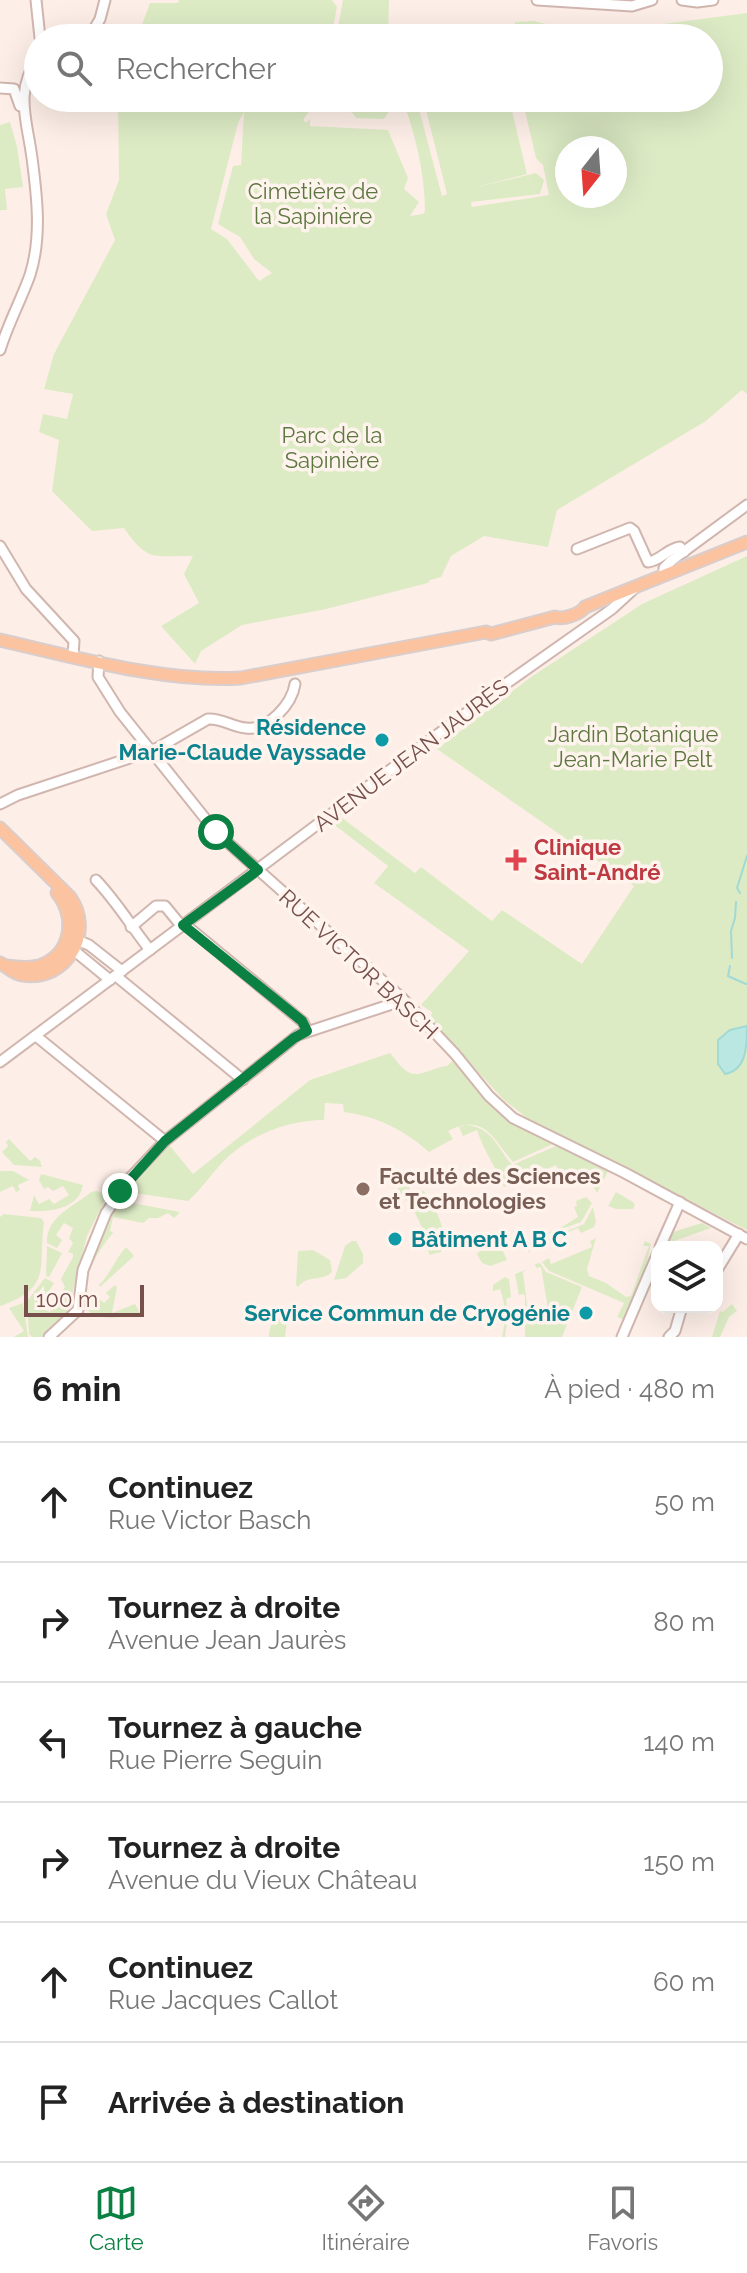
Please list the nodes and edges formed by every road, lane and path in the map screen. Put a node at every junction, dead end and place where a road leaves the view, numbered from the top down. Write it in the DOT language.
graph roads {
  1 [pos="36,0"];
  2 [pos="105,0"];
  3 [pos="537,0"];
  4 [pos="652,0"];
  5 [pos="682,0"];
  6 [pos="713,0"];
  7 [pos="39,24"];
  8 [pos="97,24"];
  9 [pos="24,84"];
  10 [pos="0,88"];
  11 [pos="23,110"];
  12 [pos="0,350"];
  13 [pos="747,505"];
  14 [pos="747,542"];
  15 [pos="0,546"];
  16 [pos="577,549"];
  17 [pos="681,554"];
  18 [pos="668,574"];
  19 [pos="639,585"];
  20 [pos="0,640"];
  21 [pos="73,656"];
  22 [pos="99,661"];
  23 [pos="295,684"];
  24 [pos="150,751"];
  25 [pos="0,804"];
  26 [pos="0,828"];
  27 [pos="0,837"];
  28 [pos="258,870"];
  29 [pos="96,880"];
  30 [pos="183,925"];
  31 [pos="131,927"];
  32 [pos="72,942"];
  33 [pos="150,950"];
  34 [pos="3,965"];
  35 [pos="116,976"];
  36 [pos="402,998"];
  37 [pos="307,1031"];
  38 [pos="36,1036"];
  39 [pos="0,1062"];
  40 [pos="243,1080"];
  41 [pos="165,1141"];
  42 [pos="680,1202"];
  43 [pos="743,1236"];
  44 [pos="663,1241"];
  45 [pos="723,1262"];
  46 [pos="651,1269"];
  47 [pos="680,1313"];
  48 [pos="49,1337"];
  49 [pos="622,1337"];
  50 [pos="669,1337"];
  1 -- 7 [label="street"];
  2 -- 8 [label="street"];
  3 -- 4 [label="street"];
  5 -- 6 [label="street"];
  9 -- 11 [label="street"];
  10 -- 11 [label="street"];
  11 -- 12 [label="street"];
  13 -- 17 [label="street"];
  14 -- 18 [label="main road"];
  15 -- 21 [label="street"];
  16 -- 17 [label="street"];
  17 -- 18 [label="street"];
  18 -- 19 [label="main road"];
  19 -- 22 [label="main road"];
  19 -- 28 [label="street, AVENUE JEAN JAURÈS"];
  20 -- 21 [label="main road"];
  21 -- 22 [label="main road"];
  22 -- 24 [label="street, RUE VICTOR BASCH"];
  23 -- 24 [label="street"];
  24 -- 25 [label="street"];
  24 -- 28 [label="street, RUE VICTOR BASCH"];
  26 -- 32 [label="main road"];
  27 -- 32 [label="main road"];
  28 -- 30 [label="street, AVENUE JEAN JAURÈS"];
  28 -- 36 [label="street, RUE VICTOR BASCH"];
  29 -- 31 [label="street"];
  30 -- 31 [label="street"];
  30 -- 33 [label="street, AVENUE JEAN JAURÈS"];
  30 -- 37 [label="street"];
  31 -- 33 [label="street"];
  32 -- 34 [label="main road"];
  32 -- 35 [label="street"];
  32 -- 35 [label="street"];
  33 -- 35 [label="street, AVENUE JEAN JAURÈS"];
  35 -- 38 [label="street, AVENUE JEAN JAURÈS"];
  35 -- 40 [label="street"];
  36 -- 37 [label="street"];
  36 -- 42 [label="street, RUE VICTOR BASCH"];
  37 -- 40 [label="street"];
  38 -- 39 [label="street, AVENUE JEAN JAURÈS"];
  38 -- 41 [label="street"];
  40 -- 41 [label="street"];
  41 -- 48 [label="street"];
  42 -- 43 [label="street, RUE VICTOR BASCH"];
  42 -- 44 [label="street"];
  43 -- 45 [label="street"];
  46 -- 49 [label="street"];
  47 -- 50 [label="street"];
}
